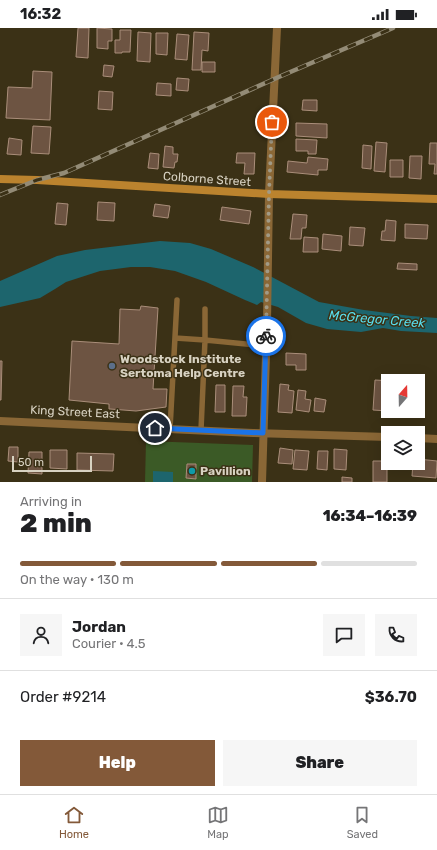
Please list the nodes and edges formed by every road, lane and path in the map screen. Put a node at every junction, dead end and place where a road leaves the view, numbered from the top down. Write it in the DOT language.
graph roads {
  1 [pos="277,28"];
  2 [pos="0,179"];
  3 [pos="269,194"];
  4 [pos="437,199"];
  5 [pos="177,300"];
  6 [pos="205,309"];
  7 [pos="175,338"];
  8 [pos="205,340"];
  9 [pos="266,346"];
  10 [pos="0,421"];
  11 [pos="170,429"];
  12 [pos="201,430"];
  13 [pos="263,433"];
  14 [pos="381,437"];
  15 [pos="425,438"];
  16 [pos="437,439"];
  17 [pos="262,482"];
  1 -- 3 [label="street"];
  2 -- 3 [label="street, Colborne Street"];
  3 -- 4 [label="street, Colborne Street"];
  3 -- 9 [label="street"];
  5 -- 7 [label="lane"];
  6 -- 8 [label="lane"];
  7 -- 8 [label="lane"];
  7 -- 11 [label="lane"];
  8 -- 9 [label="lane"];
  8 -- 12 [label="lane"];
  9 -- 13 [label="street"];
  10 -- 11 [label="street, King Street East"];
  11 -- 12 [label="street, King Street East"];
  12 -- 13 [label="street, King Street East"];
  13 -- 14 [label="street, King Street East"];
  13 -- 17 [label="street"];
  15 -- 16 [label="street"];
}
